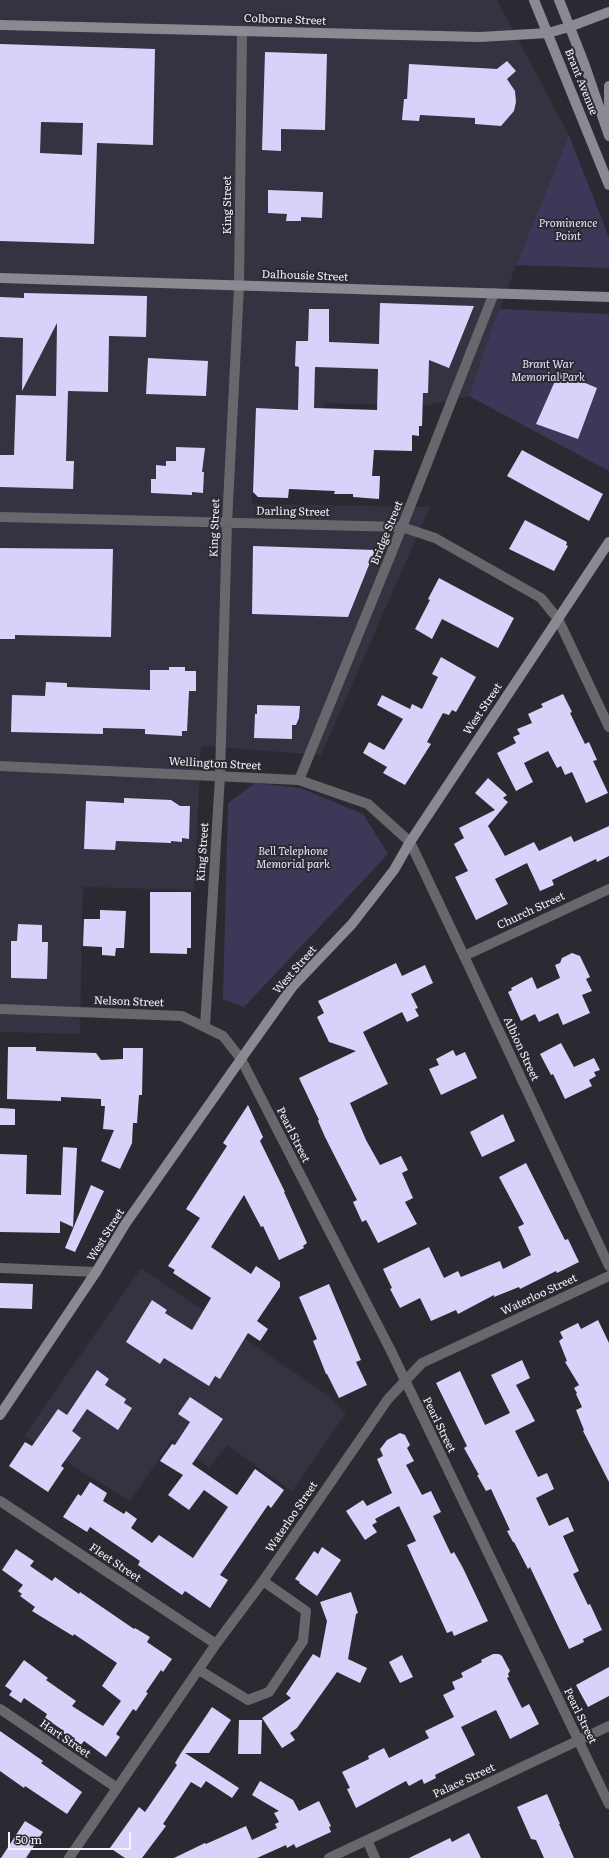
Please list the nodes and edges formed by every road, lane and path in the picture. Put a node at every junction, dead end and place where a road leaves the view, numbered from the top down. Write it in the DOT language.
graph roads {
  1 [pos="534,0"];
  2 [pos="558,0"];
  3 [pos="609,12"];
  4 [pos="0,25"];
  5 [pos="569,28"];
  6 [pos="242,31"];
  7 [pos="548,33"];
  8 [pos="609,86"];
  9 [pos="609,116"];
  10 [pos="609,136"];
  11 [pos="609,185"];
  12 [pos="0,278"];
  13 [pos="239,286"];
  14 [pos="494,293"];
  15 [pos="609,297"];
  16 [pos="0,517"];
  17 [pos="227,523"];
  18 [pos="402,527"];
  19 [pos="609,542"];
  20 [pos="558,619"];
  21 [pos="609,727"];
  22 [pos="0,766"];
  23 [pos="220,776"];
  24 [pos="299,780"];
  25 [pos="410,842"];
  26 [pos="609,889"];
  27 [pos="464,956"];
  28 [pos="0,1009"];
  29 [pos="205,1026"];
  30 [pos="240,1059"];
  31 [pos="609,1266"];
  32 [pos="0,1268"];
  33 [pos="96,1272"];
  34 [pos="609,1276"];
  35 [pos="405,1381"];
  36 [pos="0,1415"];
  37 [pos="0,1501"];
  38 [pos="263,1581"];
  39 [pos="216,1644"];
  40 [pos="199,1670"];
  41 [pos="0,1709"];
  42 [pos="609,1726"];
  43 [pos="579,1741"];
  44 [pos="117,1788"];
  45 [pos="609,1804"];
  46 [pos="367,1840"];
  47 [pos="70,1858"];
  48 [pos="329,1858"];
  49 [pos="375,1858"];
  1 -- 7 [label="main road, Brant Avenue"];
  2 -- 5 [label="main road, Brant Avenue"];
  3 -- 5 [label="main road, Colborne Street"];
  4 -- 6 [label="main road, Colborne Street"];
  5 -- 7 [label="main road, Colborne Street"];
  5 -- 10 [label="main road, Brant Avenue"];
  6 -- 7 [label="main road, Colborne Street"];
  6 -- 13 [label="street, King Street"];
  7 -- 11 [label="main road, Brant Avenue"];
  8 -- 9 [label="main road"];
  12 -- 13 [label="main road, Dalhousie Street"];
  13 -- 14 [label="main road, Dalhousie Street"];
  13 -- 17 [label="street, King Street"];
  14 -- 15 [label="main road, Dalhousie Street"];
  14 -- 18 [label="street, Bridge Street"];
  16 -- 17 [label="street, Darling Street"];
  17 -- 18 [label="street, Darling Street"];
  17 -- 23 [label="street, King Street"];
  18 -- 20 [label="street, Darling Street"];
  18 -- 24 [label="street, Bridge Street"];
  19 -- 20 [label="main road, West Street"];
  20 -- 21 [label="street, Darling Street"];
  20 -- 25 [label="main road, West Street"];
  22 -- 23 [label="street, Wellington Street"];
  23 -- 24 [label="street, Wellington Street"];
  23 -- 29 [label="street, King Street"];
  24 -- 25 [label="street, Wellington Street"];
  25 -- 27 [label="street, Albion Street"];
  25 -- 30 [label="main road, West Street"];
  26 -- 27 [label="street, Church Street"];
  27 -- 31 [label="street, Albion Street"];
  28 -- 29 [label="street, Nelson Street"];
  29 -- 30 [label="street, Nelson Street"];
  30 -- 33 [label="main road, West Street"];
  30 -- 35 [label="street, Pearl Street"];
  32 -- 33 [label="street"];
  33 -- 36 [label="main road, West Street"];
  34 -- 35 [label="street, Waterloo Street"];
  35 -- 38 [label="street, Waterloo Street"];
  35 -- 43 [label="street, Pearl Street"];
  37 -- 39 [label="street, Fleet Street"];
  38 -- 39 [label="street, Waterloo Street"];
  38 -- 40 [label="street"];
  39 -- 40 [label="street, Waterloo Street"];
  40 -- 44 [label="street, Waterloo Street"];
  41 -- 44 [label="street, Hart Street"];
  42 -- 43 [label="street, Palace Street"];
  43 -- 45 [label="street, Pearl Street"];
  43 -- 46 [label="street, Palace Street"];
  44 -- 47 [label="street, Waterloo Street"];
  46 -- 48 [label="street, Palace Street"];
  46 -- 49 [label="street"];
}
